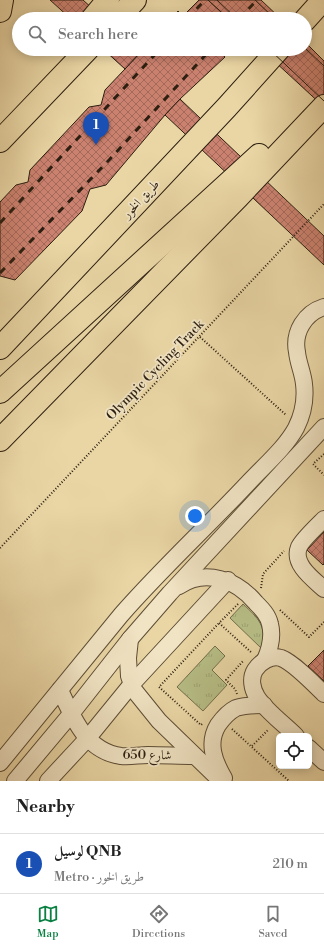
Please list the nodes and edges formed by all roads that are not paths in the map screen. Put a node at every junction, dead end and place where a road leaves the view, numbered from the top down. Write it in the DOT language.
graph roads {
  1 [pos="2,0"];
  2 [pos="108,0"];
  3 [pos="135,0"];
  4 [pos="323,0"];
  5 [pos="0,11"];
  6 [pos="98,12"];
  7 [pos="124,12"];
  8 [pos="312,12"];
  9 [pos="62,56"];
  10 [pos="81,56"];
  11 [pos="274,56"];
  12 [pos="324,106"];
  13 [pos="31,108"];
  14 [pos="306,124"];
  15 [pos="0,141"];
  16 [pos="324,307"];
  17 [pos="0,348"];
  18 [pos="0,392"];
  19 [pos="324,428"];
  20 [pos="0,440"];
  21 [pos="324,519"];
  22 [pos="321,579"];
  23 [pos="228,580"];
  24 [pos="170,593"];
  25 [pos="130,639"];
  26 [pos="265,660"];
  27 [pos="131,685"];
  28 [pos="60,690"];
  29 [pos="324,694"];
  30 [pos="264,705"];
  31 [pos="71,714"];
  32 [pos="293,733"];
  33 [pos="87,739"];
  34 [pos="312,751"];
  35 [pos="194,756"];
  36 [pos="324,762"];
  37 [pos="0,763"];
  38 [pos="15,781"];
  39 [pos="48,781"];
  40 [pos="221,781"];
  41 [pos="226,781"];
  1 -- 5 [label="highway"];
  2 -- 6 [label="highway"];
  3 -- 7 [label="highway"];
  4 -- 8 [label="highway"];
  9 -- 13 [label="highway"];
  10 -- 13 [label="highway"];
  11 -- 17 [label="highway, طريق الخور"];
  12 -- 14 [label="highway"];
  13 -- 15 [label="highway"];
  14 -- 18 [label="highway"];
  14 -- 20 [label="highway"];
  16 -- 28 [label="street"];
  19 -- 24 [label="street"];
  21 -- 22 [label="street"];
  23 -- 24 [label="street"];
  23 -- 26 [label="street"];
  23 -- 27 [label="street"];
  24 -- 25 [label="street"];
  25 -- 27 [label="street, شارع 650"];
  25 -- 31 [label="street"];
  26 -- 29 [label="street"];
  26 -- 30 [label="street"];
  27 -- 33 [label="street"];
  27 -- 35 [label="street, شارع 650"];
  28 -- 31 [label="street, شارع 650"];
  28 -- 37 [label="street"];
  30 -- 32 [label="street"];
  30 -- 41 [label="street"];
  31 -- 33 [label="street, شارع 650"];
  31 -- 38 [label="street"];
  33 -- 35 [label="street, شارع 650"];
  33 -- 39 [label="street"];
  34 -- 36 [label="street"];
  35 -- 40 [label="street, شارع 650"];
}
